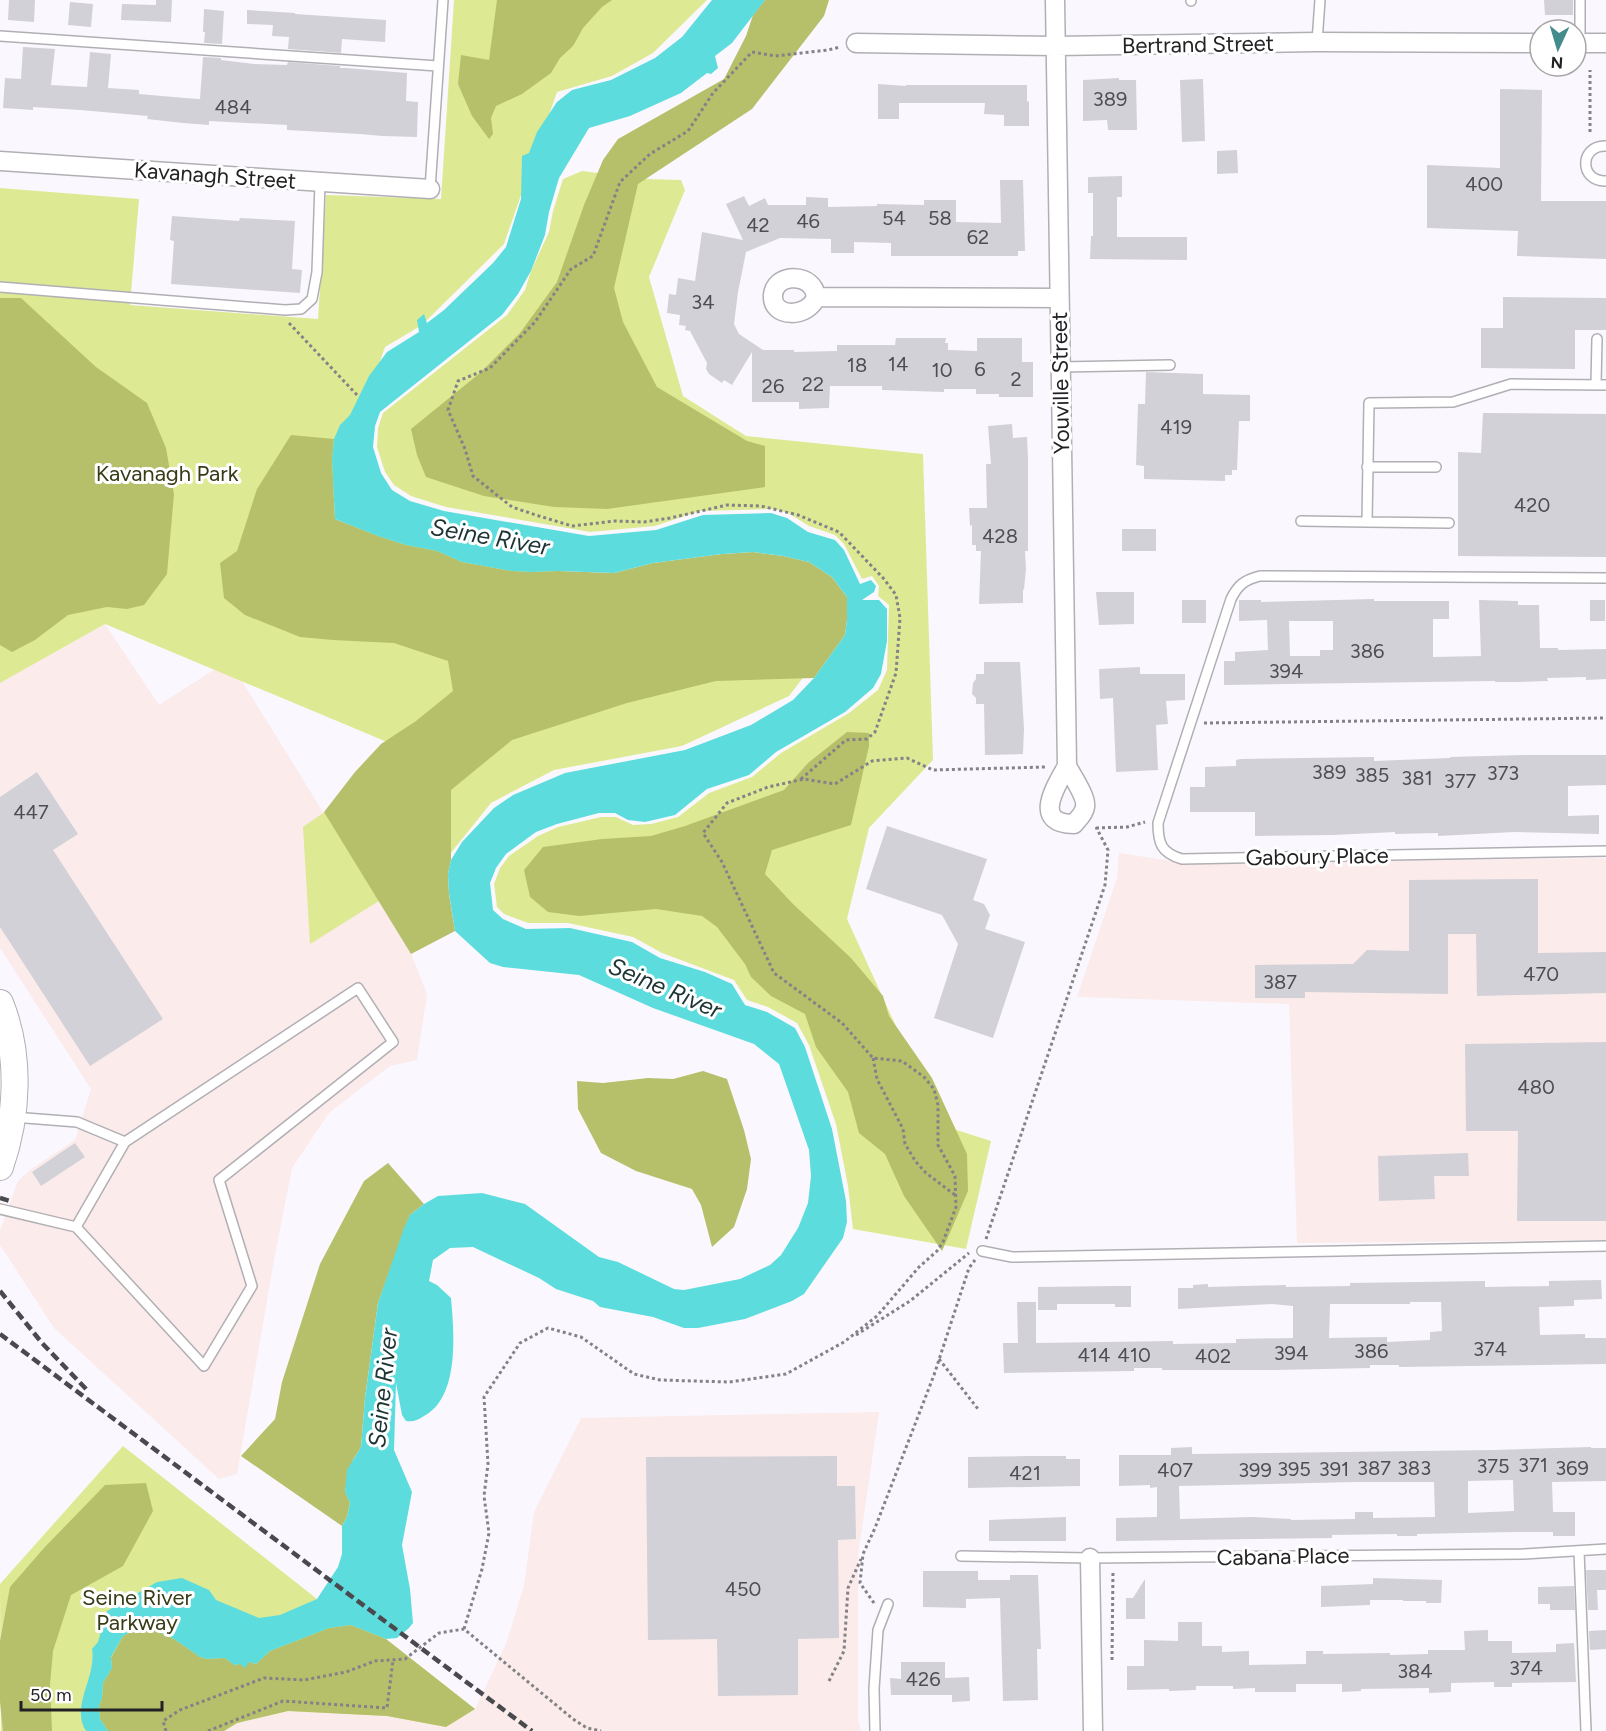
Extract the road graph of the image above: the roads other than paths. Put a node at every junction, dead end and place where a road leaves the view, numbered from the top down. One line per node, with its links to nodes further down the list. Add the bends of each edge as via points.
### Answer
1 (442, 0): 13 (lane)
2 (1055, 0): 12 (street, Youville Street)
3 (1320, 0): 7 (lane)
4 (1580, 0): 5 (lane)
5 (1579, 18)
6 (0, 36): 13 (lane)
7 (1317, 42): 9 (street, Bertrand Street); 12 (street, Bertrand Street)
8 (856, 43): 12 (street, Bertrand Street)
9 (1528, 43)
10 (1588, 43): 11 (street)
11 (1606, 43)
12 (1055, 46): 21 (street, Youville Street)
13 (438, 66): 18 (lane)
14 (1606, 146): 16 (lane, via 1591,150 1586,166 1590,176)
15 (0, 161): 17 (street, Kavanagh Street)
16 (1606, 181)
17 (320, 183): 18 (street, Kavanagh Street); 19 (lane, via 317,272 312,299 301,309)
18 (430, 189)
19 (0, 287)
20 (816, 297): 21 (street)
21 (1059, 298): 24 (street, Youville Street)
22 (1597, 339): 25 (lane)
23 (1170, 365): 24 (lane)
24 (1060, 367): 32 (street, Youville Street)
25 (1601, 385): 26 (lane, via 1511,384 1453,402 1369,403)
26 (1367, 467): 27 (lane); 29 (lane)
27 (1436, 467)
28 (1301, 521): 29 (lane)
29 (1367, 522): 30 (lane)
30 (1449, 523)
31 (1606, 578): 33 (lane, Gaboury Place, via 1246,579 1231,599 1160,819 1158,836 1162,848 1182,859)
32 (1066, 766): 32 (street, Youville Street, via 1048,806 1062,824 1074,824 1086,807)
33 (1606, 851)
34 (0, 1003): 35 (main road, via 14,1065)
35 (13, 1117): 36 (lane, via 77,1122); 37 (main road)
36 (125, 1142): 39 (lane); 39 (lane, via 358,988 393,1042 219,1180 252,1286 204,1366)
37 (0, 1167)
38 (0, 1209): 39 (lane)
39 (76, 1227)
40 (1606, 1246): 41 (lane, via 1012,1257)
41 (982, 1251)
42 (1606, 1549): 43 (lane, Cabana Place)
43 (1579, 1551): 45 (lane, Cabana Place); 49 (lane)
44 (961, 1556): 45 (lane, Cabana Place)
45 (1090, 1558): 48 (street)
46 (888, 1604): 47 (lane, via 878,1630)
47 (874, 1731)
48 (1093, 1731)
49 (1586, 1731)

